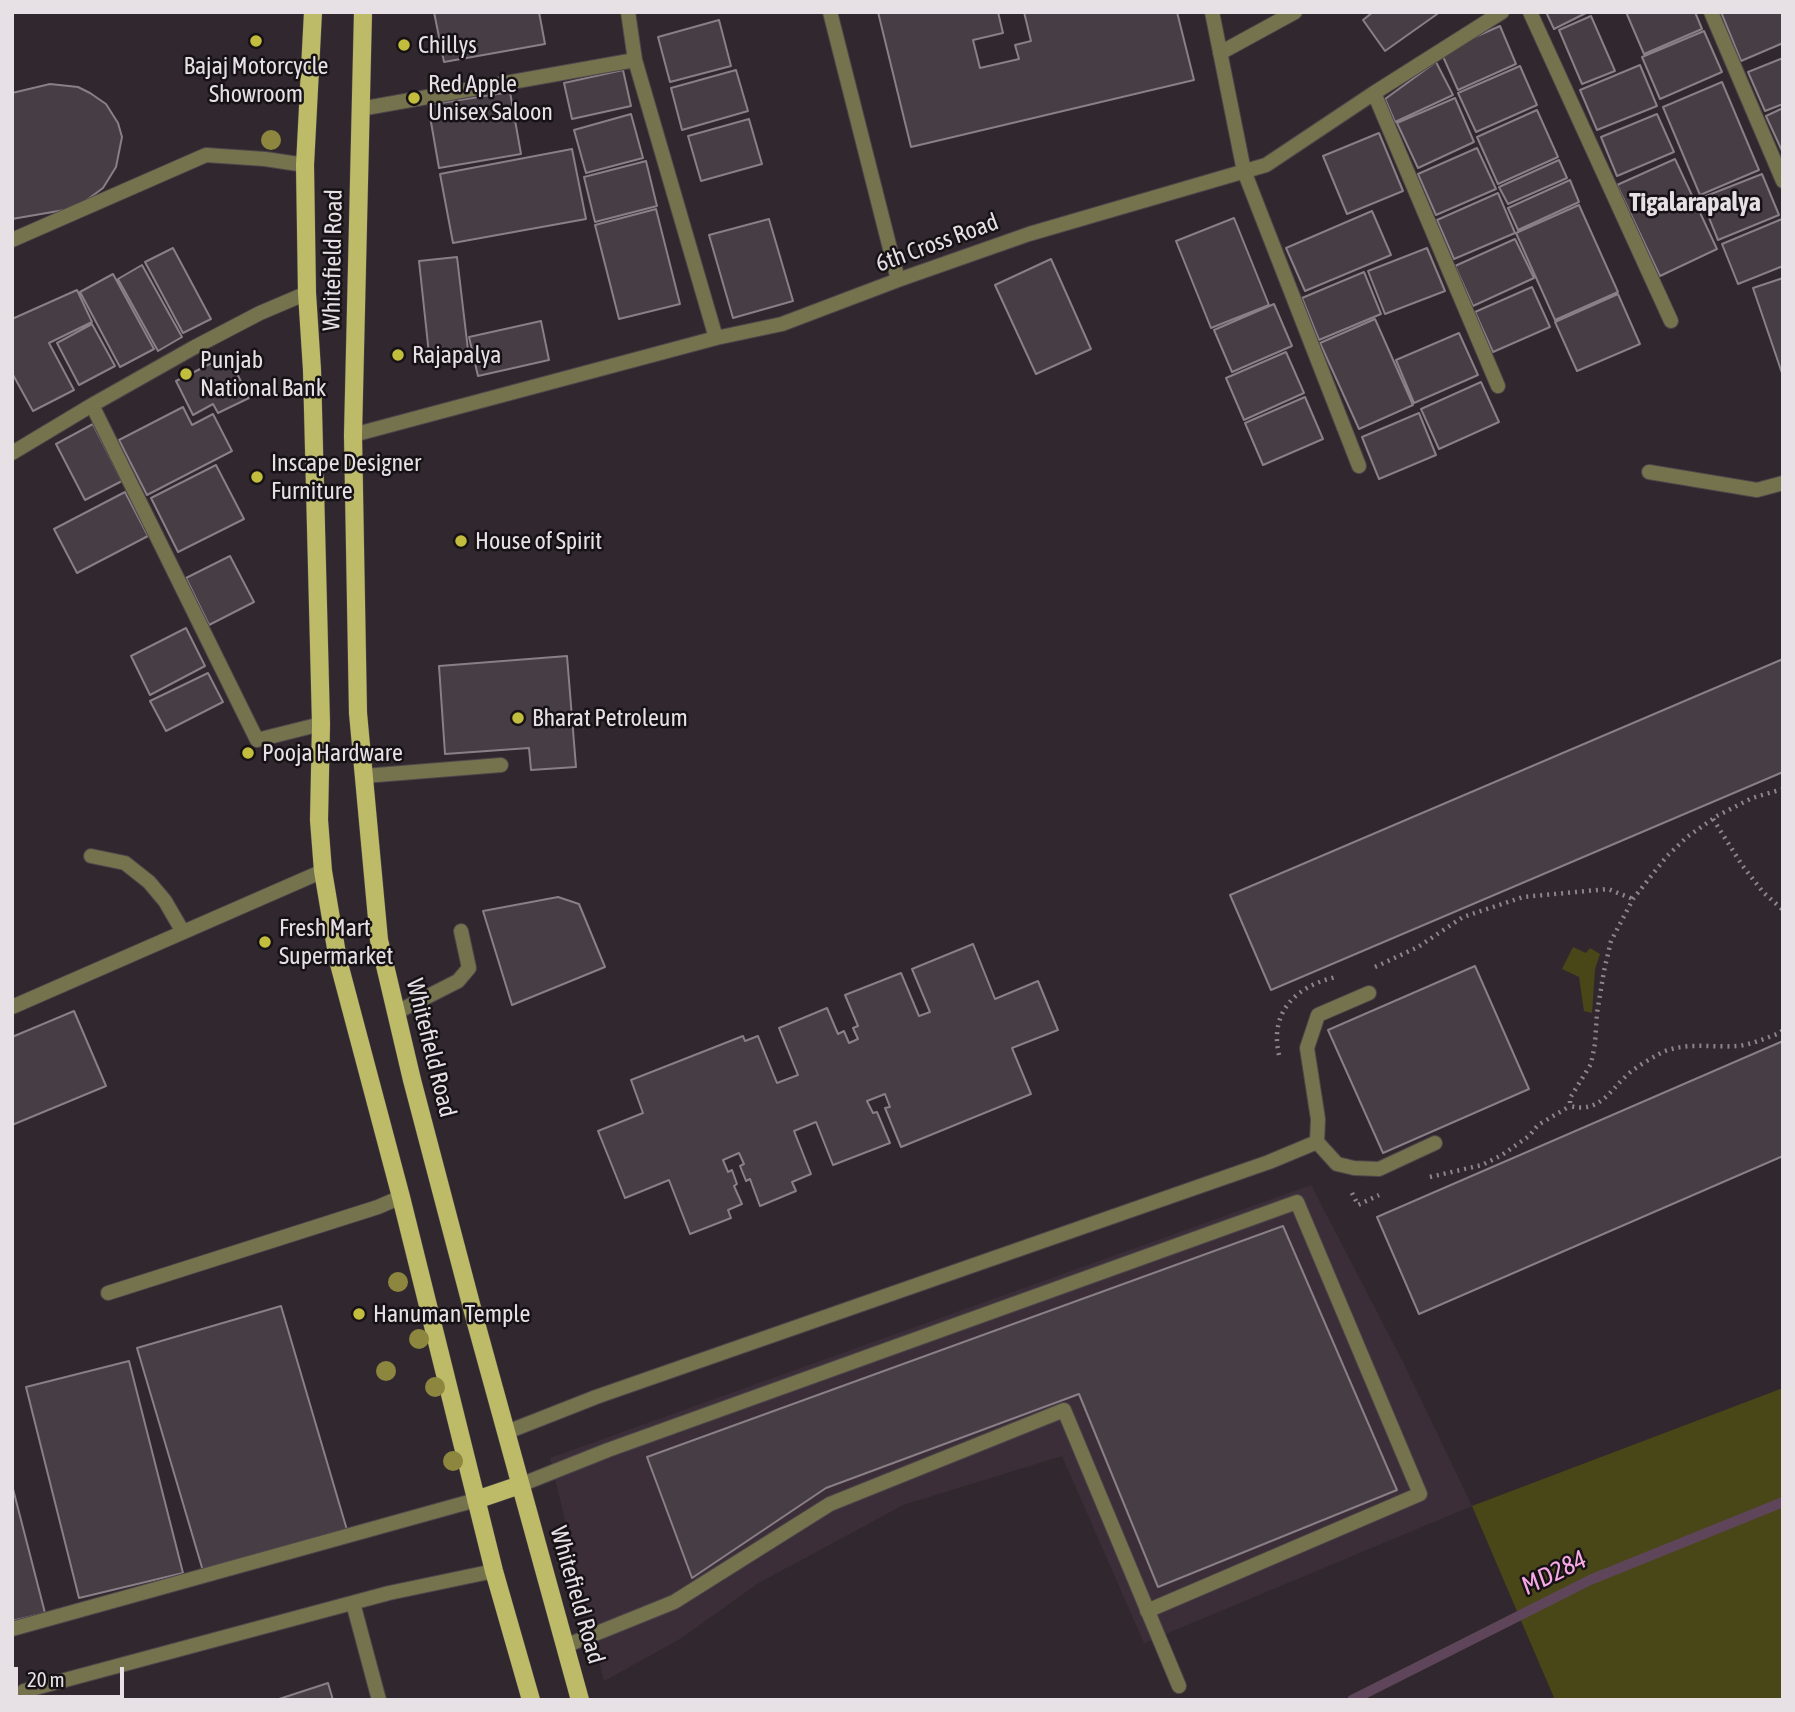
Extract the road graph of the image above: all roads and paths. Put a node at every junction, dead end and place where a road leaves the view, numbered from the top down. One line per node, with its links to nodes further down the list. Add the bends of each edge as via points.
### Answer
1 (313, 12): 14 (main road, Whitefield Road)
2 (363, 12): 13 (main road, Whitefield Road)
3 (830, 12): 18 (street)
4 (1212, 12): 10 (street)
5 (1295, 12): 10 (street)
6 (1502, 12): 12 (street, 6th Cross Road)
7 (1530, 12): 20 (street)
8 (1711, 12): 16 (street)
9 (632, 13): 11 (street)
10 (1220, 53): 15 (street)
11 (635, 60): 13 (street); 21 (street)
12 (1374, 93): 15 (street, 6th Cross Road, via 1266,165); 22 (street)
13 (360, 109): 24 (main road, Whitefield Road)
14 (305, 165): 17 (street, via 206,155); 19 (main road, Whitefield Road)
15 (1244, 171): 18 (street, 6th Cross Road, via 1029,234); 26 (street)
16 (1783, 181)
17 (12, 240)
18 (898, 280): 21 (street, 6th Cross Road, via 782,324)
19 (307, 293): 23 (street, via 260,313); 29 (main road, Whitefield Road)
20 (1671, 321)
21 (716, 338): 24 (street, 6th Cross Road)
22 (1497, 386)
23 (92, 404): 25 (street); 29 (street, via 257,740)
24 (353, 435): 31 (main road, Whitefield Road, via 358,713)
25 (12, 453)
26 (1359, 466)
27 (1649, 472): 28 (street, via 1757,490)
28 (1783, 483)
29 (321, 724): 35 (main road, Whitefield Road)
30 (500, 765): 31 (street)
31 (364, 776): 44 (main road, Whitefield Road, via 379,940)
32 (1783, 789): 33 (path, via 1752,798)
33 (1713, 819): 36 (path, via 1667,856); 37 (path, via 1742,865)
34 (91, 856): 39 (street, via 125,863 149,881)
35 (323, 871): 39 (street); 49 (main road, Whitefield Road, via 338,960)
36 (1633, 899): 40 (path, via 1608,889 1523,897 1463,917 1418,947); 45 (path, via 1611,941 1591,1064 1570,1098 1570,1106 1583,1109 1599,1103 1629,1074 1662,1052 1752,1044)
37 (1783, 909)
38 (461, 931): 44 (street, via 469,968 458,981)
39 (183, 932): 43 (street)
40 (1365, 970)
41 (1341, 975): 46 (path, via 1309,986 1290,999 1277,1028)
42 (1369, 993): 47 (street, via 1318,1015 1307,1048 1318,1119)
43 (12, 1007)
44 (397, 1012): 51 (main road, Whitefield Road)
45 (1783, 1030)
46 (1279, 1055)
47 (1317, 1143): 48 (street, via 1337,1164 1378,1169); 51 (street)
48 (1435, 1143)
49 (401, 1197): 50 (street); 53 (main road, Whitefield Road)
50 (108, 1293)
51 (507, 1432): 52 (main road, Whitefield Road)
52 (520, 1485): 53 (main road); 56 (street, via 1297,1202 1420,1494); 58 (main road, Whitefield Road)
53 (476, 1500): 54 (main road, Whitefield Road); 57 (street)
54 (494, 1571): 55 (street); 62 (main road, Whitefield Road)
55 (353, 1603): 60 (street, via 24,1691); 61 (street)
56 (1147, 1611): 58 (street, via 1064,1410 830,1504 674,1602); 59 (street)
57 (12, 1629)
58 (565, 1646): 63 (main road, Whitefield Road)
59 (1179, 1686)
60 (28, 1700)
61 (379, 1700)
62 (531, 1700)
63 (580, 1700)

